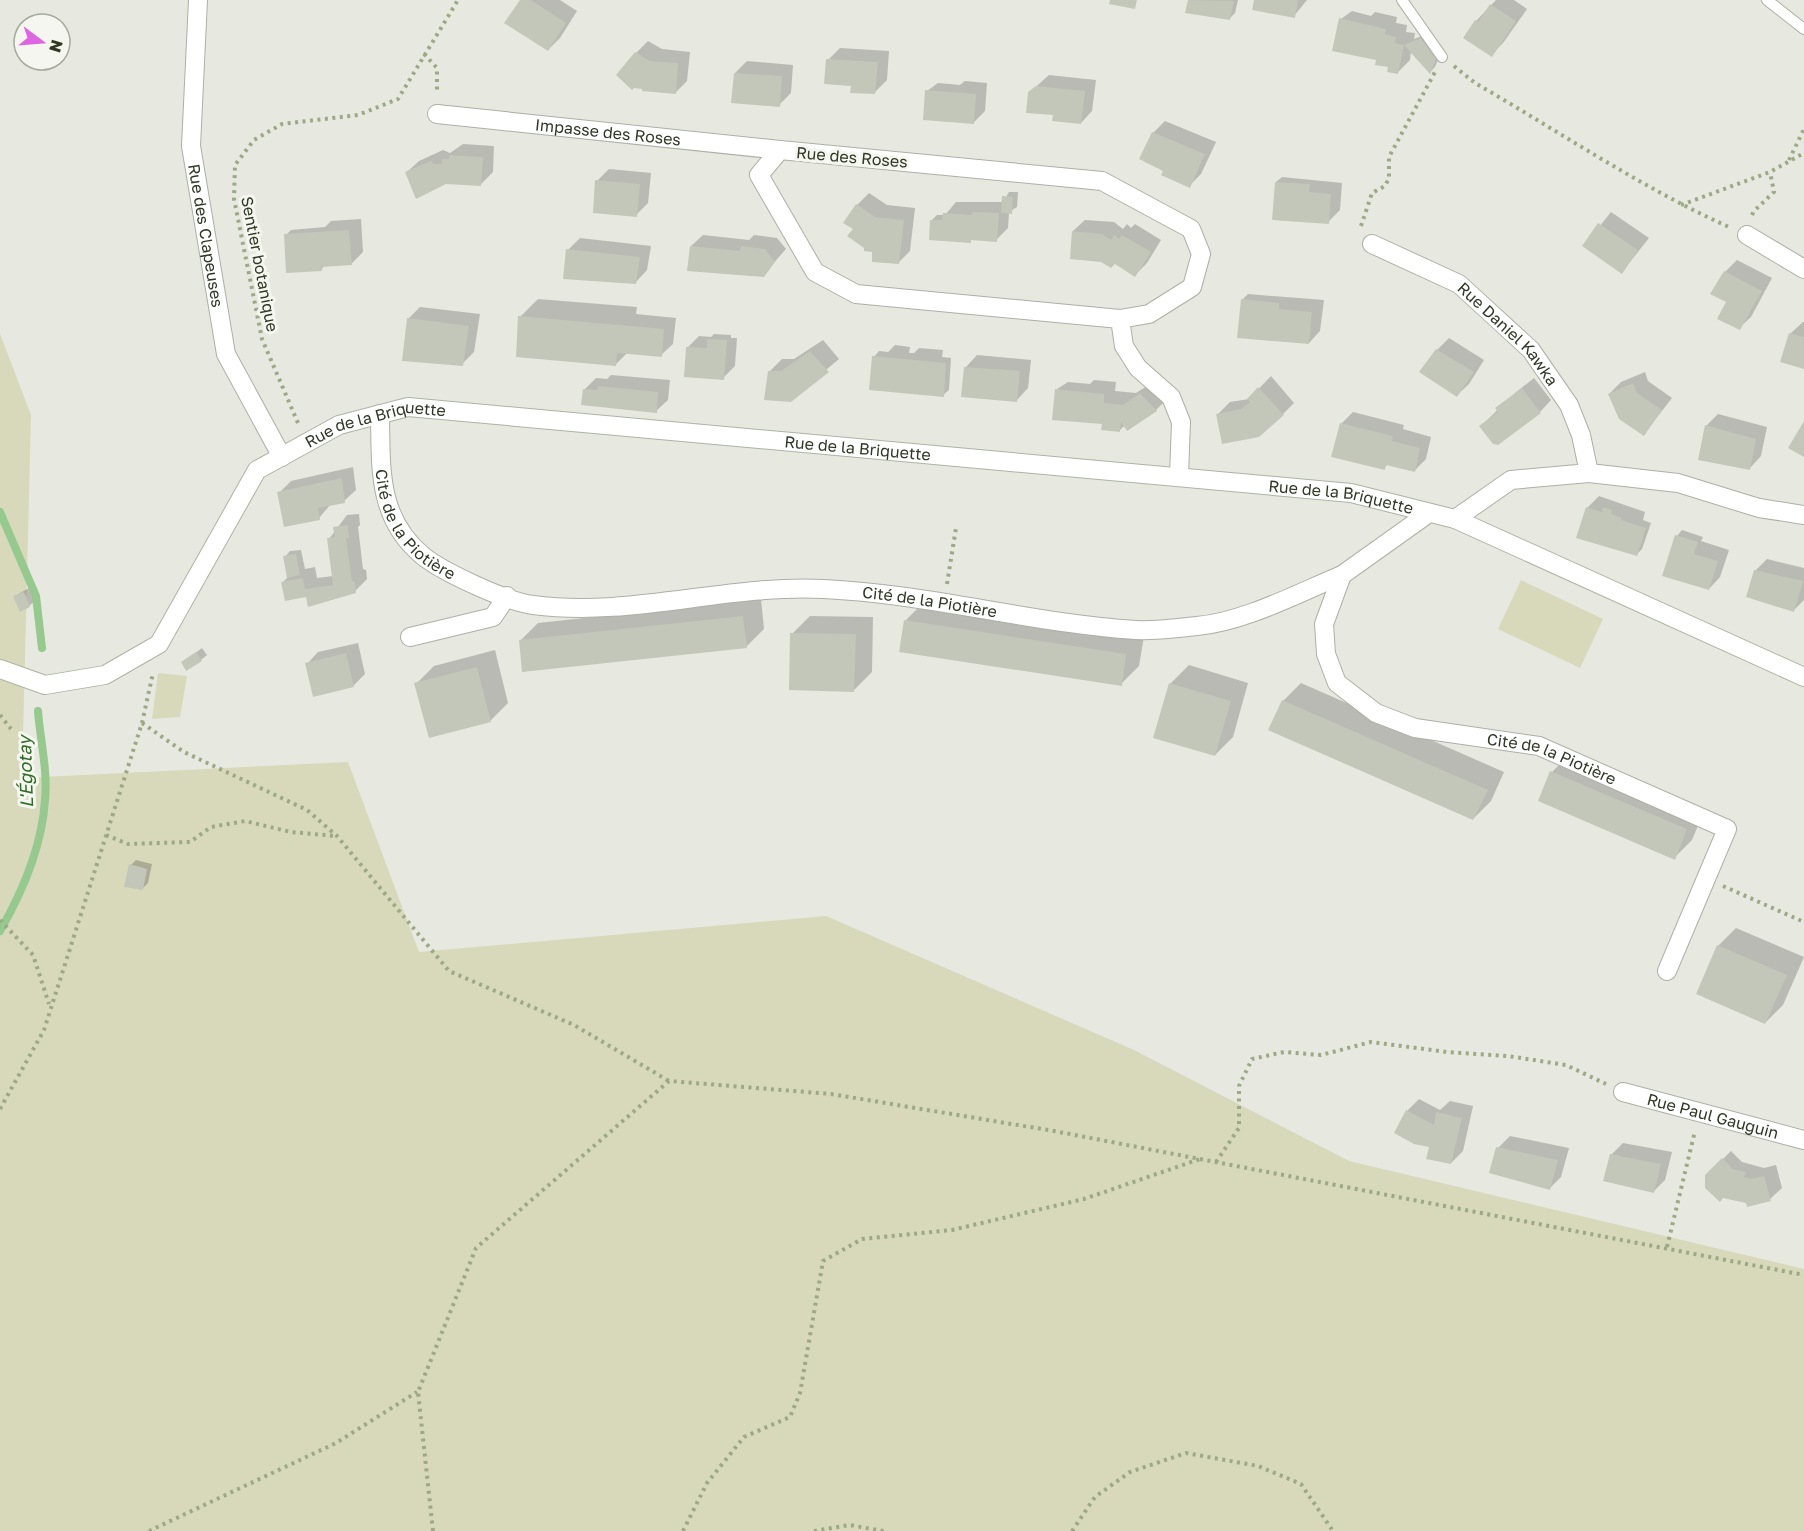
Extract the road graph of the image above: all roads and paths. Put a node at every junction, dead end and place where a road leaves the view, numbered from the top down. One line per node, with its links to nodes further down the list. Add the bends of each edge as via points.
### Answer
1 (198, 0): 21 (street, Rue des Clapeuses, via 191,146 226,354)
2 (458, 0): 6 (path, Sentier botanique)
3 (1402, 0): 7 (lane)
4 (1767, 0): 5 (lane)
5 (1804, 29)
6 (423, 54): 8 (path, via 437,68); 20 (path, Sentier botanique, via 399,99 358,115 282,124 254,140 235,165 234,199 262,339)
7 (1442, 57): 14 (path, via 1475,84); 16 (path, via 1389,157 1385,186 1372,193)
8 (437, 114): 10 (street, Impasse des Roses)
9 (1804, 129): 12 (path)
10 (780, 150): 18 (street, Rue des Roses, via 759,175 815,272 856,294); 18 (street, Rue des Roses, via 1102,181 1191,229 1201,255 1192,287 1149,314)
11 (1804, 153): 12 (path)
12 (1789, 161): 13 (path)
13 (1770, 171): 14 (path); 15 (path, via 1774,192 1754,211)
14 (1681, 206): 15 (path)
15 (1747, 235): 17 (street)
16 (1366, 238): 22 (street, Rue Daniel Kawka, via 1459,284 1531,350 1569,405 1581,435)
17 (1804, 269)
18 (1120, 319): 23 (street, via 1124,346 1138,368 1171,397 1181,422)
19 (380, 414): 20 (street, Rue de la Briquette, via 339,425); 23 (street, Rue de la Briquette, via 408,407); 29 (street, Cité de la Piotière, via 382,483 394,525 423,556 455,576)
20 (307, 443): 21 (street, Rue de la Briquette)
21 (282, 457): 32 (street, Rue de la Briquette, via 257,470)
22 (1588, 473): 25 (street, via 1678,483 1759,508); 26 (street, via 1511,480)
23 (1179, 476): 24 (street, Rue de la Briquette, via 1351,493)
24 (1429, 513): 26 (street, Rue de la Briquette); 28 (street, Cité de la Piotière)
25 (1804, 515)
26 (1455, 519): 34 (street, Rue de la Briquette)
27 (956, 528): 30 (path)
28 (1342, 575): 30 (street, Cité de la Piotière, via 1256,611 1201,626 1150,630 1090,625); 40 (street, Cité de la Piotière, via 1324,624 1326,654 1337,683 1376,713 1415,728 1539,746 1727,829)
29 (507, 596): 30 (street, Cité de la Piotière, via 530,605 576,608 822,588); 31 (street, via 492,617)
30 (944, 602)
31 (410, 637)
32 (159, 644): 33 (street, via 105,675 45,685); 36 (path)
33 (0, 669)
34 (1804, 677)
35 (0, 716): 37 (path)
36 (142, 723): 38 (path); 39 (path, via 184,752 307,810)
37 (11, 729)
38 (106, 835): 39 (path, via 128,844 190,842 211,827 245,821 291,832); 44 (path)
39 (337, 836): 45 (path, via 449,971 574,1025)
40 (1706, 879): 42 (path); 43 (street, Cité de la Piotière)
41 (0, 920): 44 (path, via 33,955)
42 (1804, 922)
43 (1667, 972)
44 (50, 1005): 47 (path, via 44,1030)
45 (669, 1081): 50 (path, via 831,1094); 54 (path, via 476,1248)
46 (1623, 1092): 48 (street, Rue Paul Gauguin); 51 (path, via 1566,1065 1508,1056 1371,1042 1321,1055 1284,1052 1252,1059 1239,1086 1239,1128)
47 (0, 1109)
48 (1700, 1113): 49 (street, Rue Paul Gauguin); 52 (path)
49 (1804, 1140)
50 (1201, 1159): 51 (path); 57 (path, via 1083,1199 952,1230 862,1239 823,1262 800,1393 790,1417 744,1437 708,1483)
51 (1216, 1162): 52 (path)
52 (1667, 1247): 53 (path)
53 (1804, 1275)
54 (418, 1392): 55 (path, via 336,1443); 56 (path)
55 (149, 1531)
56 (433, 1531)
57 (683, 1531)
58 (814, 1531): 59 (path, via 849,1525)
59 (884, 1531)
60 (1072, 1531): 61 (path, via 1095,1497 1130,1472 1186,1453 1258,1466 1301,1484)
61 (1333, 1531)

